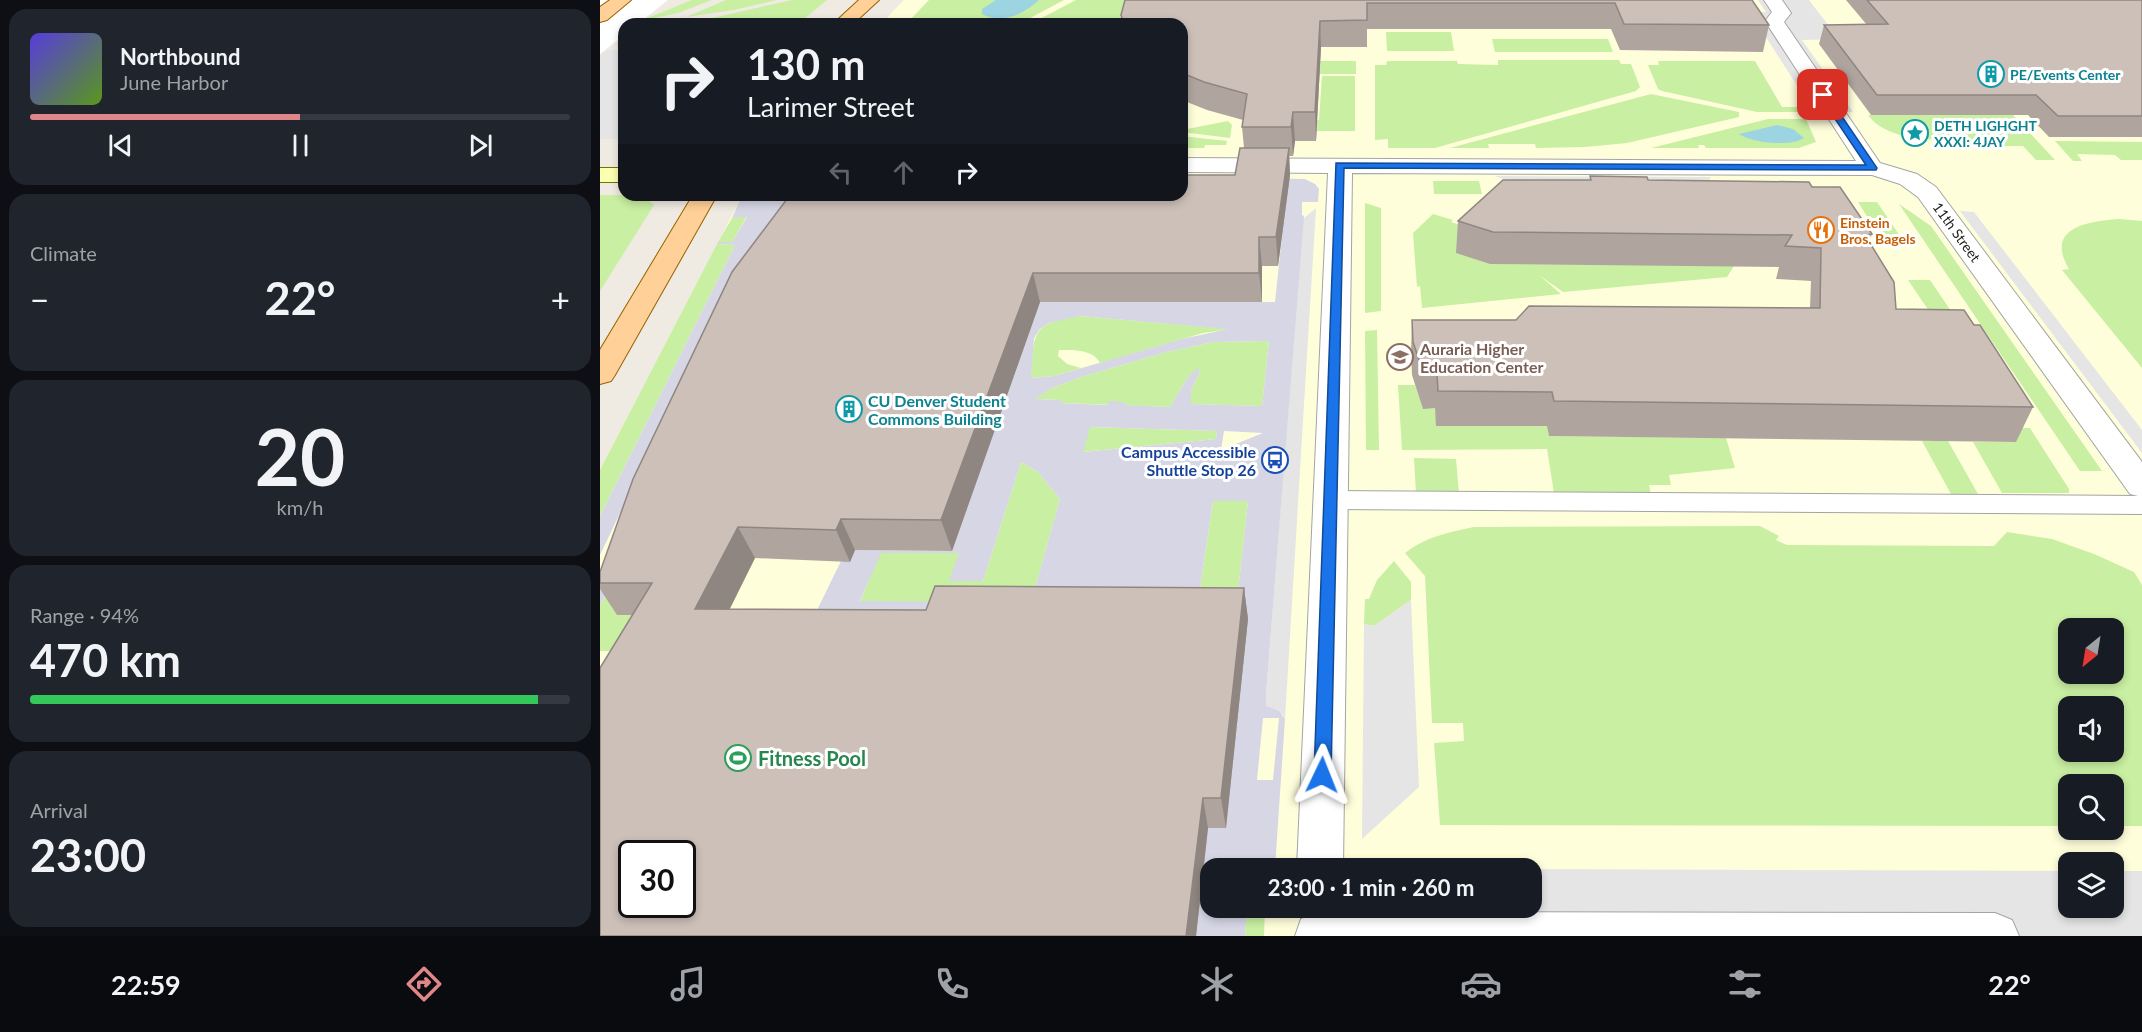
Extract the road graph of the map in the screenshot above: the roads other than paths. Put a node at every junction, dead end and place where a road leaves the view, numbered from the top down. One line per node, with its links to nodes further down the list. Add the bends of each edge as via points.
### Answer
1 (622, 0): 4 (main road)
2 (870, 0): 5 (main road)
3 (1773, 0): 8 (street, via 1782,13 1774,21)
4 (600, 16)
5 (849, 18)
6 (1188, 165): 7 (street, 11th Street)
7 (1340, 165): 8 (street, 11th Street); 14 (street)
8 (1872, 168): 13 (street, 11th Street, via 1903,176 1927,192)
9 (600, 175): 10 (street)
10 (618, 175)
11 (702, 201): 12 (main road)
12 (600, 375)
13 (2142, 486)
14 (1330, 500): 15 (lane); 16 (street)
15 (2142, 505)
16 (1320, 858)
17 (1318, 926): 18 (street)
18 (1995, 936)

